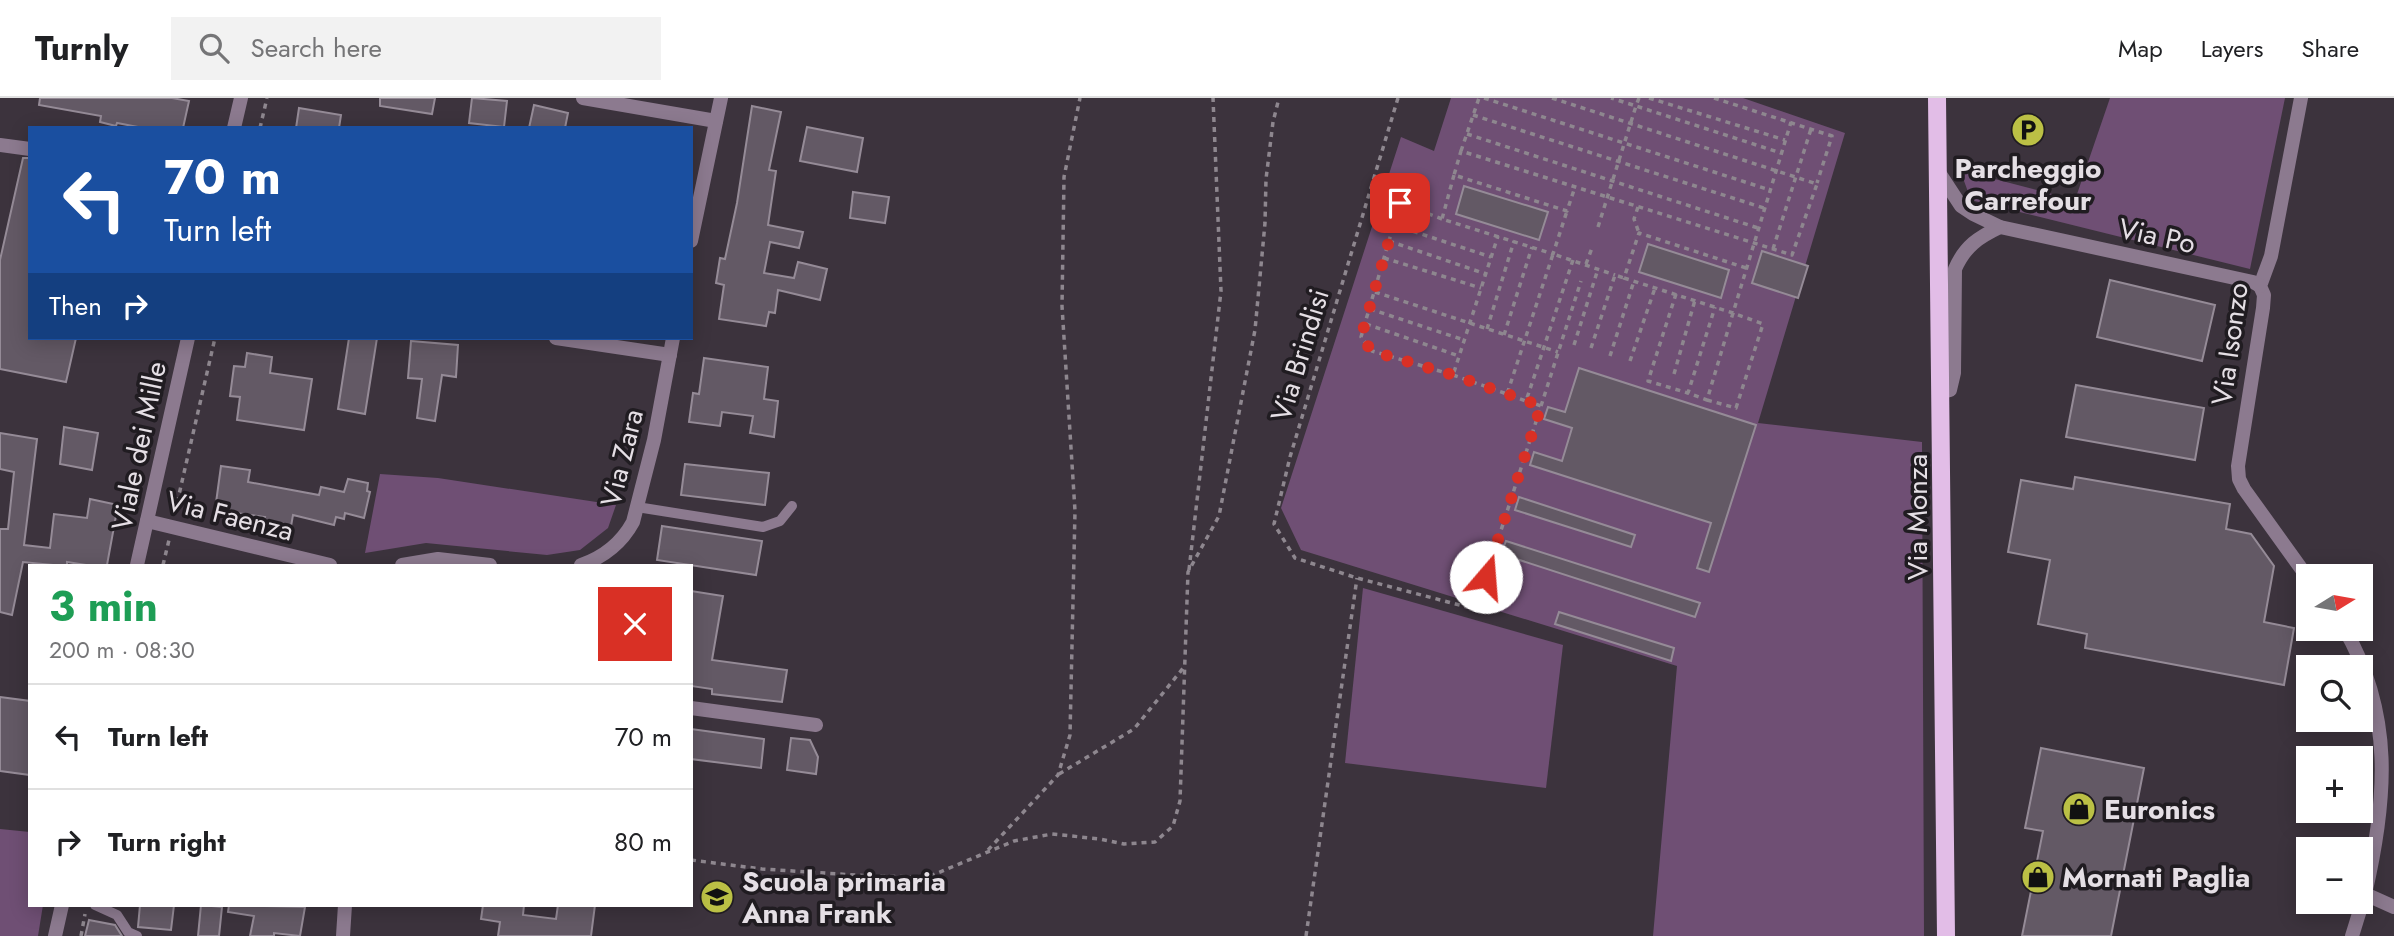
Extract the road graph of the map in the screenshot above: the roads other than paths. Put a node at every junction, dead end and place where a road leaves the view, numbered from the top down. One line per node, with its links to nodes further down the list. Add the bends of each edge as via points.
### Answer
1 (241, 98): 7 (street)
2 (583, 98): 6 (street)
3 (721, 98): 6 (street)
4 (1937, 98): 10 (main road, Via Monza)
5 (2301, 98): 13 (street, Via Isonzo, via 2271,256)
6 (716, 121): 12 (street)
7 (234, 126)
8 (0, 145): 9 (street)
9 (28, 149)
10 (1938, 171): 11 (street, Via Po, via 1961,206); 18 (main road, Via Monza)
11 (2000, 227): 13 (street, Via Po); 18 (street, via 1971,244 1959,258 1954,373 1950,390)
12 (693, 231)
13 (2260, 286): 27 (street, Via Isonzo, via 2263,308 2239,479)
14 (188, 340): 21 (street, Viale dei Mille)
15 (569, 340): 17 (street)
16 (673, 340): 17 (street, Via Zara)
17 (670, 355): 20 (street, Via Zara)
18 (1942, 392): 41 (main road, Via Monza)
19 (792, 506): 20 (lane, via 780,521 763,527)
20 (637, 507): 26 (street, Via Zara, via 627,532 608,553)
21 (147, 521): 22 (street, Via Faenza); 23 (street, Viale dei Mille)
22 (308, 562)
23 (137, 564)
24 (408, 564): 25 (street, via 438,559)
25 (480, 564)
26 (583, 564)
27 (2298, 564)
28 (2352, 641): 31 (street, via 2370,675 2386,736 2383,816)
29 (693, 708): 30 (street)
30 (816, 725)
31 (2373, 859)
32 (2373, 898): 36 (street)
33 (62, 907): 38 (street)
34 (99, 907): 39 (lane, via 117,915 128,932)
35 (345, 907): 40 (street)
36 (2394, 907)
37 (2358, 914): 42 (street)
38 (55, 936)
39 (137, 936)
40 (343, 936)
41 (1946, 936)
42 (2351, 936)

